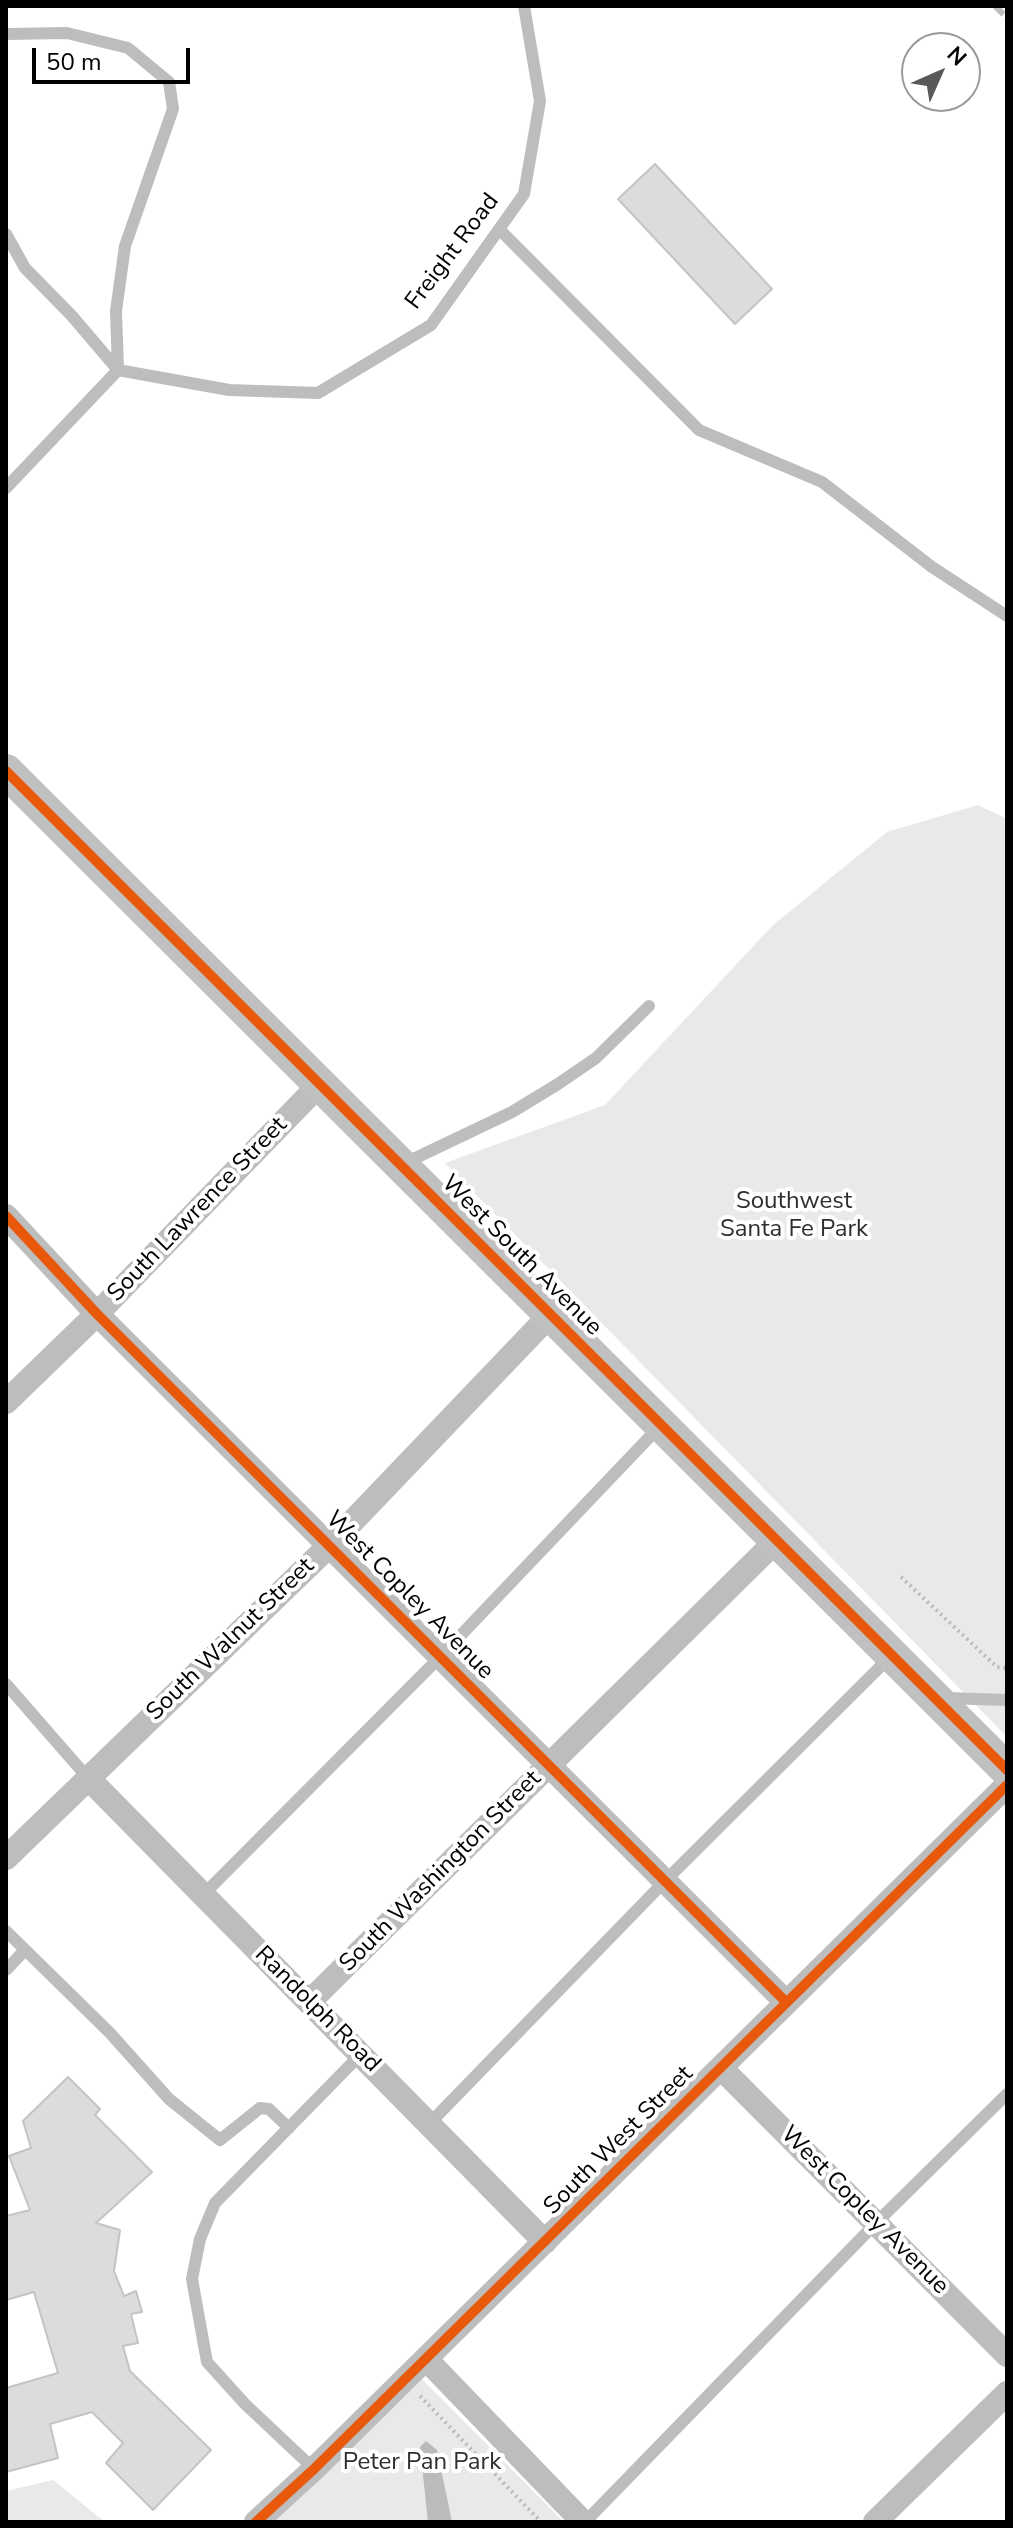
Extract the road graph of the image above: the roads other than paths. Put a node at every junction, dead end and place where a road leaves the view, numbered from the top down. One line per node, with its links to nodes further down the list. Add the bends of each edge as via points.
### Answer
1 (524, 6): 3 (lane, Freight Road, via 540,101 524,194)
2 (6, 34): 5 (lane, via 67,33 128,48 169,82 173,109 125,246 116,311)
3 (499, 229): 5 (lane, Freight Road, via 431,325 318,393 229,390); 7 (lane, via 699,430 822,482 932,567)
4 (6, 234): 5 (lane, via 25,268)
5 (118, 370): 6 (lane)
6 (6, 488)
7 (1007, 616)
8 (6, 771): 10 (main road, West South Avenue)
9 (649, 1006): 11 (lane, via 596,1058 558,1084)
10 (321, 1083): 11 (main road, West South Avenue); 13 (street, South Lawrence Street)
11 (402, 1165): 14 (main road, West South Avenue)
12 (6, 1216): 13 (street, West Copley Avenue)
13 (97, 1314): 15 (street, South Lawrence Street); 18 (street, West Copley Avenue)
14 (551, 1314): 16 (main road, West South Avenue); 18 (street, South Walnut Street)
15 (6, 1402)
16 (662, 1424): 17 (main road, West South Avenue); 20 (lane)
17 (777, 1540): 19 (main road, West South Avenue); 24 (street, South Washington Street)
18 (330, 1545): 20 (street, West Copley Avenue); 26 (street, South Walnut Street)
19 (893, 1655): 22 (main road, West South Avenue); 29 (lane)
20 (440, 1657): 24 (street, West Copley Avenue); 30 (lane)
21 (6, 1684): 26 (lane)
22 (935, 1697): 23 (lane); 25 (main road, West South Avenue)
23 (1007, 1700)
24 (550, 1765): 29 (street, West Copley Avenue); 34 (street, South Washington Street)
25 (1007, 1770)
26 (88, 1778): 28 (street, South Walnut Street); 30 (street, Randolph Road)
27 (1007, 1785): 35 (street, South West Street)
28 (6, 1858)
29 (666, 1880): 35 (street, West Copley Avenue); 39 (lane)
30 (203, 1895): 34 (street, Randolph Road)
31 (6, 1931): 32 (lane)
32 (25, 1950): 33 (lane); 40 (lane, via 169,2099 220,2140 260,2108 269,2109)
33 (6, 1970)
34 (309, 2002): 36 (street, Randolph Road)
35 (786, 2002): 37 (street, South West Street)
36 (361, 2054): 39 (street, Randolph Road); 40 (lane)
37 (721, 2068): 41 (street, West Copley Avenue); 42 (street, South West Street)
38 (1007, 2094): 41 (lane)
39 (429, 2124): 42 (street, Randolph Road)
40 (289, 2128): 46 (lane, via 215,2203 192,2279 207,2362)
41 (876, 2223): 43 (street, West Copley Avenue); 48 (lane)
42 (545, 2242): 44 (street, South West Street)
43 (1007, 2355)
44 (426, 2359): 46 (street, South West Street); 48 (street)
45 (1007, 2393): 49 (street)
46 (314, 2469): 47 (street, South West Street)
47 (256, 2522)
48 (584, 2522)
49 (875, 2522)

